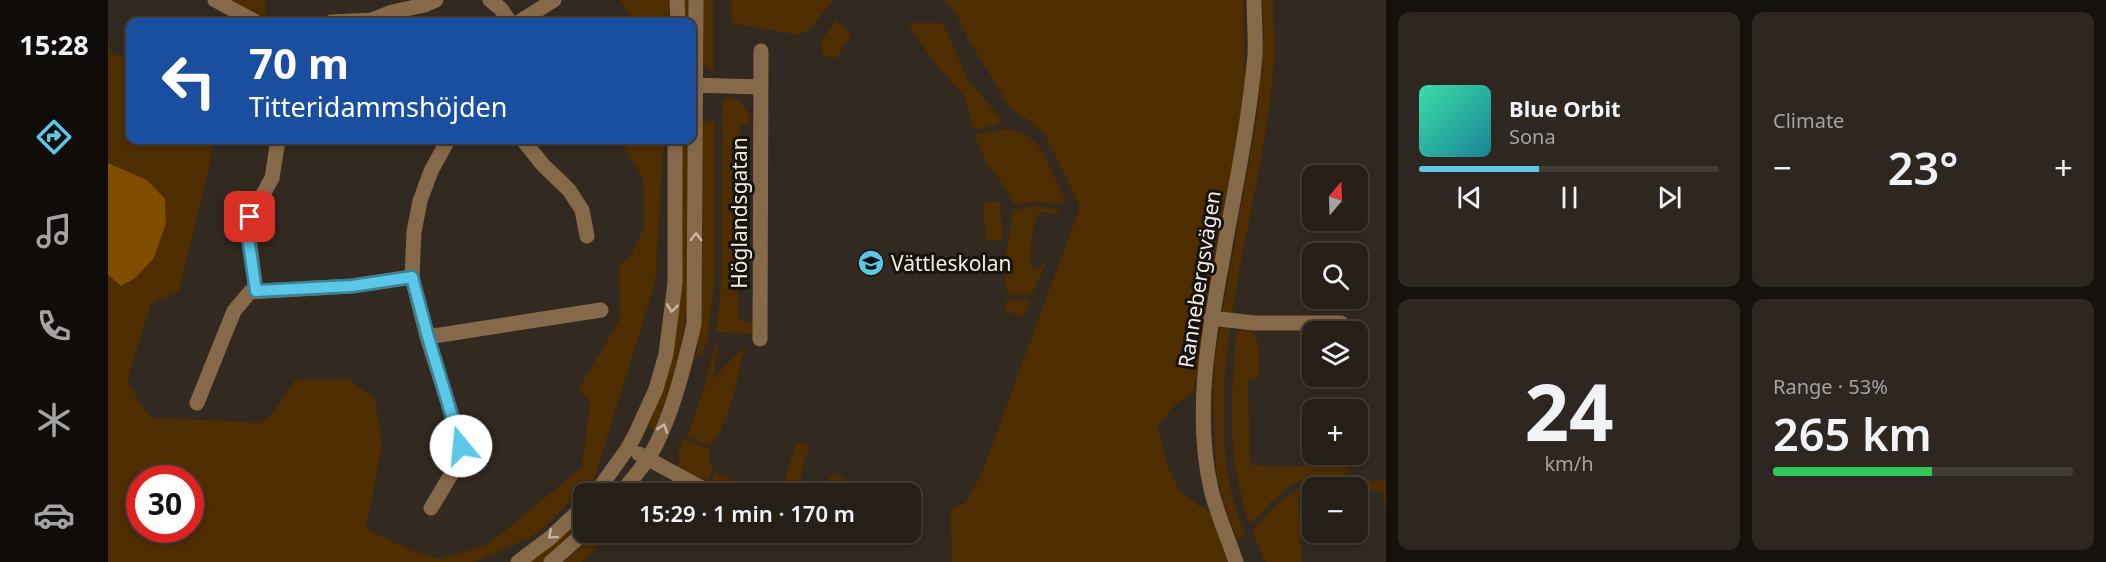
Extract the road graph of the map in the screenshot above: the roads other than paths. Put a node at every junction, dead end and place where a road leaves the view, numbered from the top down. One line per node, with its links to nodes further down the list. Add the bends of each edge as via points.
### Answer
1 (215, 0): 8 (street)
2 (436, 0): 9 (street)
3 (490, 0): 10 (street)
4 (554, 0): 11 (street)
5 (677, 0): 12 (street)
6 (696, 0): 13 (street)
7 (1254, 0): 26 (street, Rannebergsvägen, via 1255,52 1249,106)
8 (249, 18)
9 (377, 18)
10 (507, 18)
11 (525, 18)
12 (678, 18)
13 (696, 18)
14 (761, 51): 16 (street, Höglandsgatan)
15 (696, 85): 16 (street)
16 (761, 87): 29 (street, Höglandsgatan)
17 (277, 144): 24 (street, via 272,178 248,223)
18 (446, 144): 23 (street, via 420,201)
19 (525, 144): 22 (street, via 569,190 582,210)
20 (675, 144): 31 (street, one-way to 31, via 675,283 666,354 656,389)
21 (694, 144): 32 (street, one-way to 21, via 660,437 682,374 694,324)
22 (587, 236)
23 (412, 277): 24 (street, via 352,286); 28 (street)
24 (256, 291): 30 (street, via 250,292 234,311)
25 (601, 310): 28 (street)
26 (1212, 318): 27 (street); 41 (street, Rannebergsvägen, via 1205,369 1204,440 1210,487)
27 (1302, 323)
28 (428, 337): 36 (street, via 464,453)
29 (760, 339)
30 (197, 403)
31 (628, 448): 32 (street); 33 (street)
32 (647, 459): 34 (street); 35 (street)
33 (603, 483)
34 (628, 483)
35 (692, 483)
36 (431, 508)
37 (573, 516): 39 (street, one-way to 39)
38 (573, 543): 40 (street)
39 (518, 562)
40 (551, 562)
41 (1236, 562)

